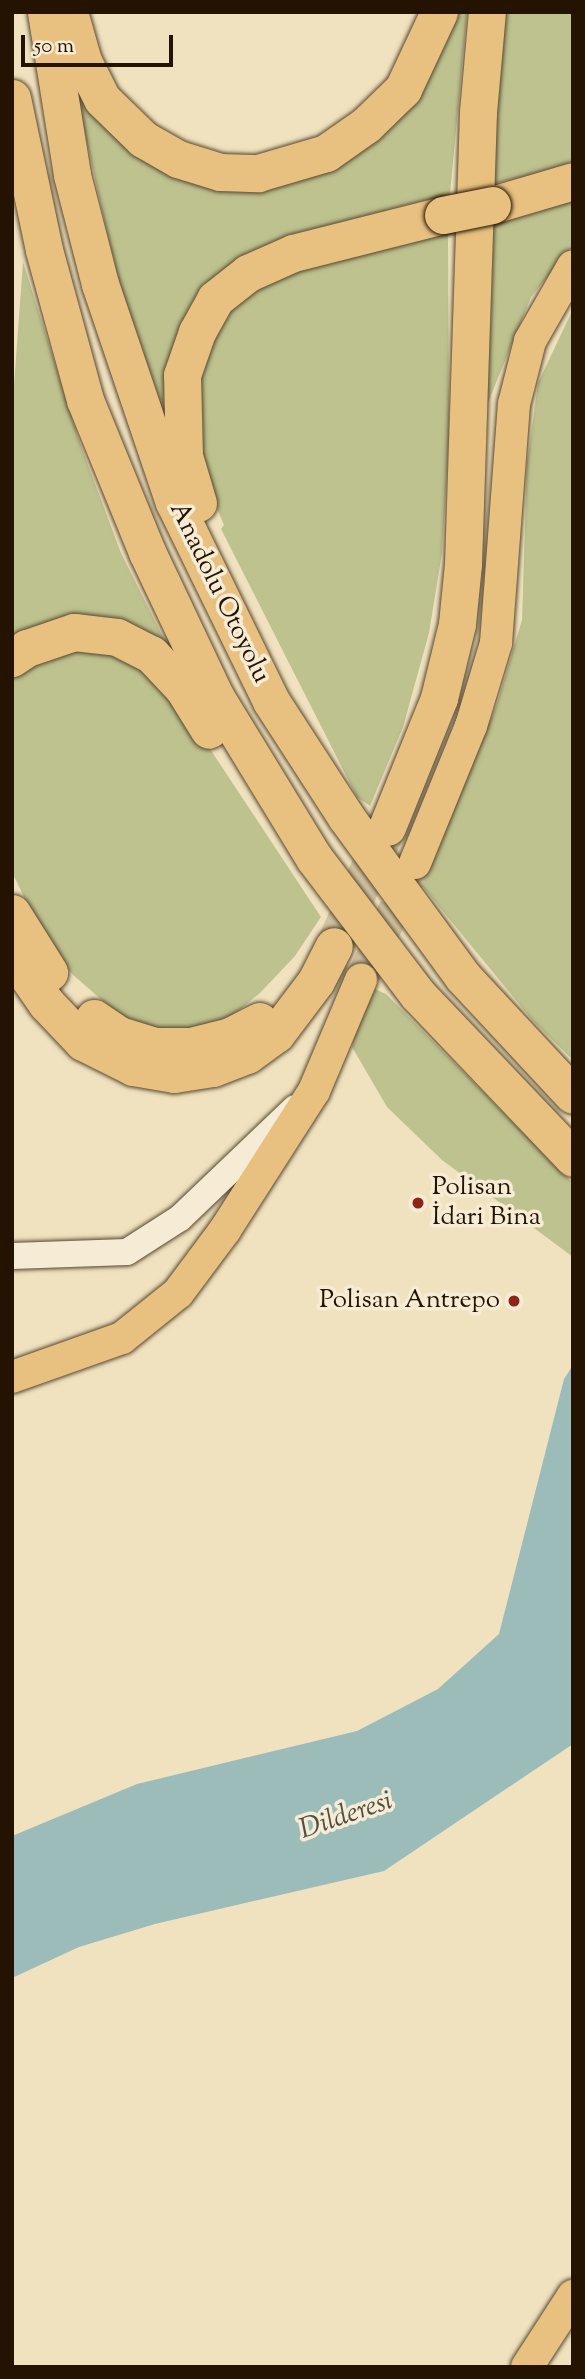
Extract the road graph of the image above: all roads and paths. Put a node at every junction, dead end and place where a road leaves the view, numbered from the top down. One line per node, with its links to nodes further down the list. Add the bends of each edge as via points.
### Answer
1 (46, 12): 10 (highway, Anadolu Otoyolu, via 72,176 100,284 174,502 271,701)
2 (69, 12): 3 (highway, via 83,61 102,99 143,139 178,159 220,172 258,173 326,153 366,124 402,89)
3 (439, 12)
4 (474, 12): 10 (highway, via 466,108 450,558 426,689)
5 (487, 12): 10 (highway, via 478,112 463,564 457,624 439,698)
6 (12, 97): 11 (highway, Anadolu Otoyolu, via 44,250 85,400 147,552 215,696)
7 (573, 181): 10 (highway, bridge, via 293,253 248,273 215,299 182,375 184,456 201,511)
8 (573, 265): 12 (main road, via 530,341 514,404 496,643 471,726)
9 (12, 658): 11 (highway, via 74,632 117,637 151,654 183,688 228,761)
10 (370, 819): 17 (highway, Anadolu Otoyolu, via 463,977)
11 (314, 858): 18 (highway, Anadolu Otoyolu, via 418,995)
12 (415, 863)
13 (12, 913): 14 (highway, via 35,955 78,1007 119,1035 156,1046 191,1046 230,1036 263,1019 328,938 316,981 276,1034 247,1055 213,1068 174,1074 133,1067 83,1042 46,1003)
14 (12, 954)
15 (361, 980): 16 (main road)
16 (314, 1091): 19 (street, via 180,1218 127,1252); 20 (main road, via 225,1230 178,1293 122,1338)
17 (570, 1092)
18 (569, 1154)
19 (12, 1256)
20 (12, 1377)
21 (573, 2296): 22 (main road)
22 (527, 2367)

